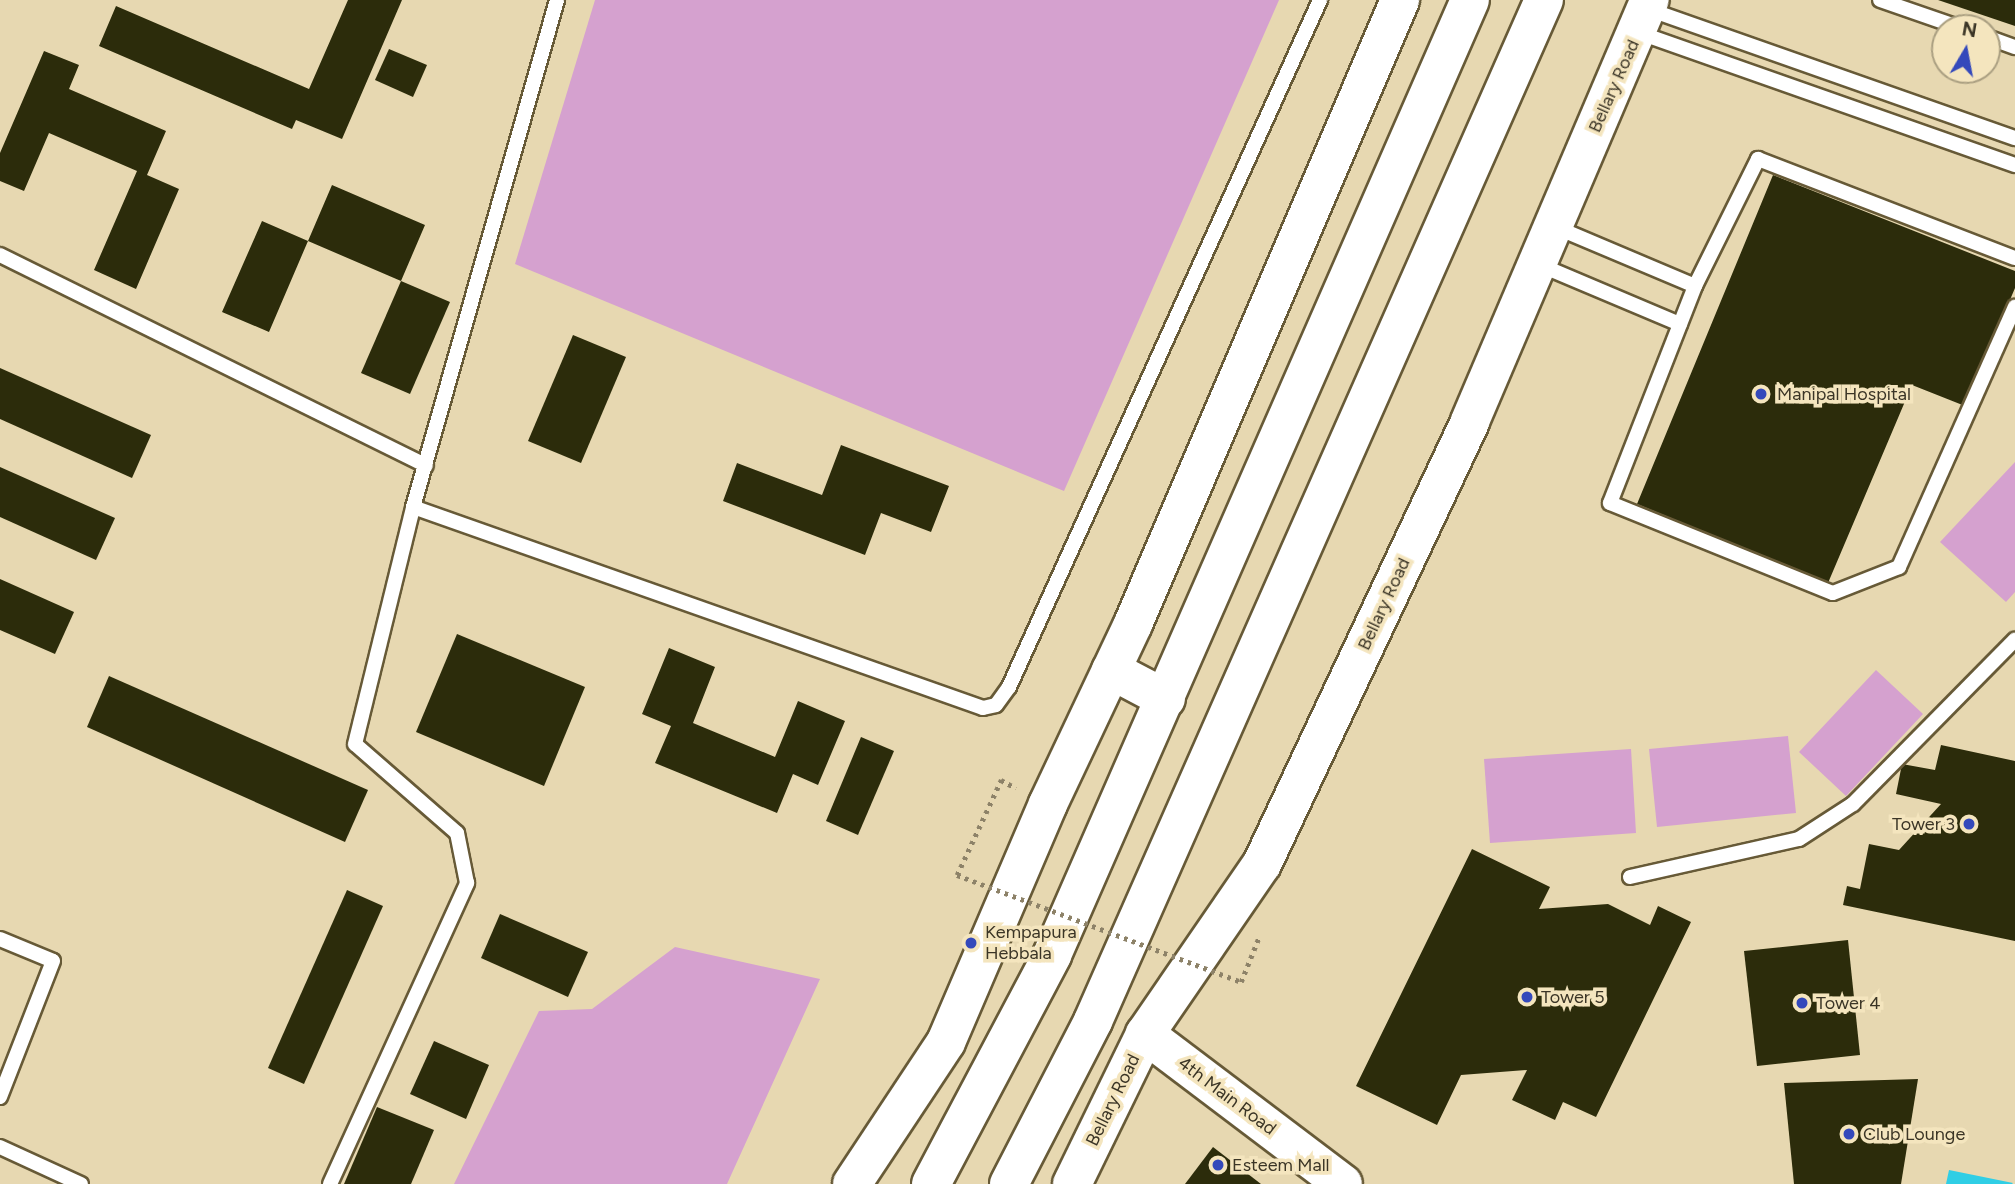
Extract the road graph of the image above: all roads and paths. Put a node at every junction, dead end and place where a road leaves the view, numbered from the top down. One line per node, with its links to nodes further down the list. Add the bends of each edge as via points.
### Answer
1 (557, 0): 18 (lane)
2 (1320, 0): 19 (lane, via 1009,687 996,705 983,708)
3 (1400, 0): 21 (main road)
4 (1470, 0): 22 (main road)
5 (1544, 0): 34 (main road, via 1093,1021)
6 (1880, 0): 8 (lane)
7 (1645, 14): 9 (lane); 10 (lane); 11 (main road, Bellary Road)
8 (1931, 18)
9 (2015, 138)
10 (2015, 165)
11 (1552, 226): 14 (main road, Bellary Road); 15 (lane)
12 (0, 255): 18 (lane)
13 (2015, 258): 15 (lane, via 1758,159)
14 (1536, 263): 17 (lane); 27 (main road, Bellary Road, via 1470,421 1262,864)
15 (1695, 286): 17 (lane)
16 (2015, 307): 17 (lane, via 1899,567 1833,593 1610,503)
17 (1681, 324)
18 (426, 466): 19 (lane)
19 (413, 507): 31 (lane, via 355,744 457,833 467,883)
20 (2015, 640): 24 (lane, via 1853,804 1799,839)
21 (1111, 670): 22 (main road); 32 (main road, via 946,1042)
22 (1166, 699): 33 (main road, via 1040,980)
23 (1001, 780): 25 (path, bridge, via 957,874 1241,982)
24 (1630, 877)
25 (1260, 934)
26 (0, 939): 28 (lane, via 53,961)
27 (1145, 1034): 35 (main road, Bellary Road); 36 (main road, 4th Main Road)
28 (0, 1097)
29 (0, 1147): 30 (lane)
30 (81, 1184)
31 (330, 1184)
32 (852, 1184)
33 (931, 1184)
34 (1009, 1184)
35 (1072, 1184)
36 (1343, 1184)

